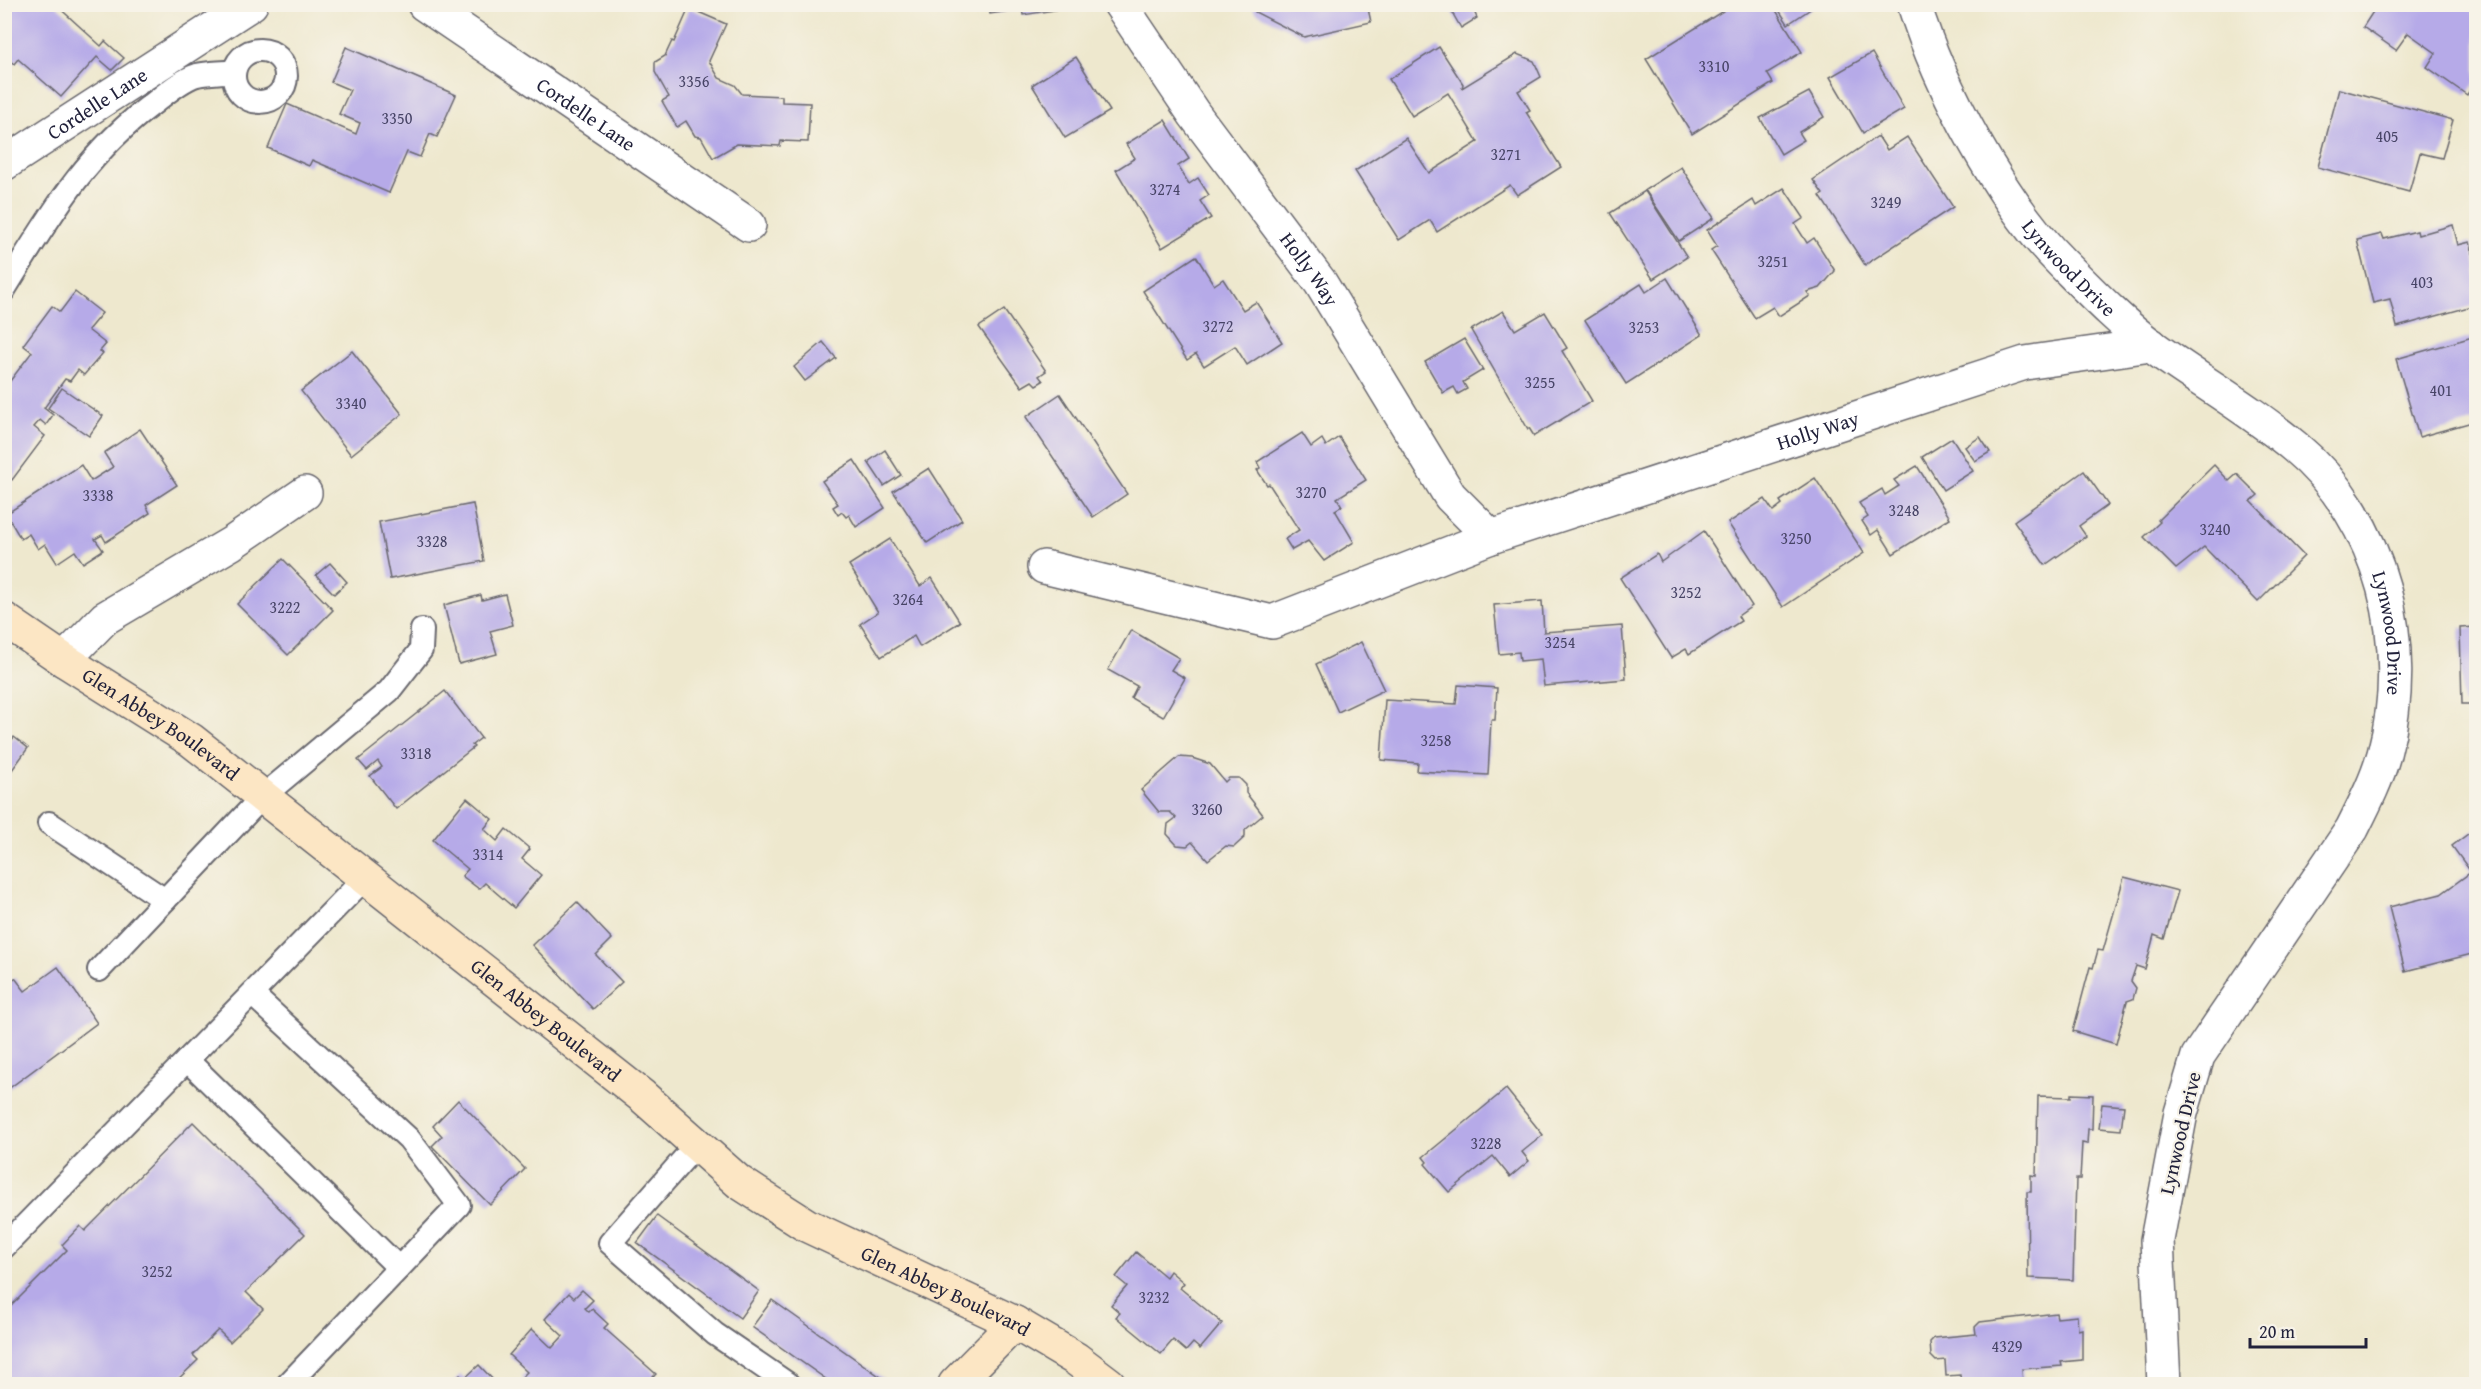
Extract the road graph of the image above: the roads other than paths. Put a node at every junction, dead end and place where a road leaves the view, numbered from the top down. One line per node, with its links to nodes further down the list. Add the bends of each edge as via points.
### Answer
1 (251, 4): 6 (street, Cordelle Lane)
2 (424, 4): 7 (street, Cordelle Lane)
3 (1120, 4): 11 (street, Holly Way, via 1194,114 1320,282 1450,496)
4 (1914, 4): 9 (street, Lynwood Drive, via 1963,120 2025,217 2061,262)
5 (234, 71): 8 (lane, via 196,75 126,123 83,169)
6 (4, 164)
7 (749, 225)
8 (4, 290)
9 (2151, 345): 11 (street, Holly Way, via 2025,363); 31 (street, Lynwood Drive, via 2296,447 2351,512 2385,590 2394,632 2396,674 2384,756 2352,829 2198,1056 2181,1113 2157,1240)
10 (305, 493): 15 (street, via 232,543 105,618)
11 (1491, 537): 12 (street, Holly Way, via 1272,622)
12 (1044, 567)
13 (4, 619): 15 (street, Glen Abbey Boulevard)
14 (422, 630): 16 (lane, via 421,650 389,691)
15 (64, 660): 16 (street, Glen Abbey Boulevard, via 191,740)
16 (262, 796): 18 (street, Glen Abbey Boulevard); 19 (lane)
17 (49, 823): 19 (lane)
18 (365, 878): 21 (lane); 23 (street, Glen Abbey Boulevard, via 642,1096)
19 (165, 900): 20 (lane)
20 (99, 970)
21 (252, 994): 22 (lane); 25 (lane, via 409,1139 459,1205)
22 (187, 1060): 24 (lane); 25 (lane)
23 (696, 1145): 26 (street, Glen Abbey Boulevard, via 739,1182 806,1225); 28 (lane, via 610,1243 715,1334)
24 (4, 1247)
25 (399, 1268): 27 (lane)
26 (1015, 1323): 29 (street); 30 (street, Glen Abbey Boulevard, via 1076,1359)
27 (288, 1384)
28 (788, 1384)
29 (955, 1384)
30 (1109, 1384)
31 (2164, 1384)

